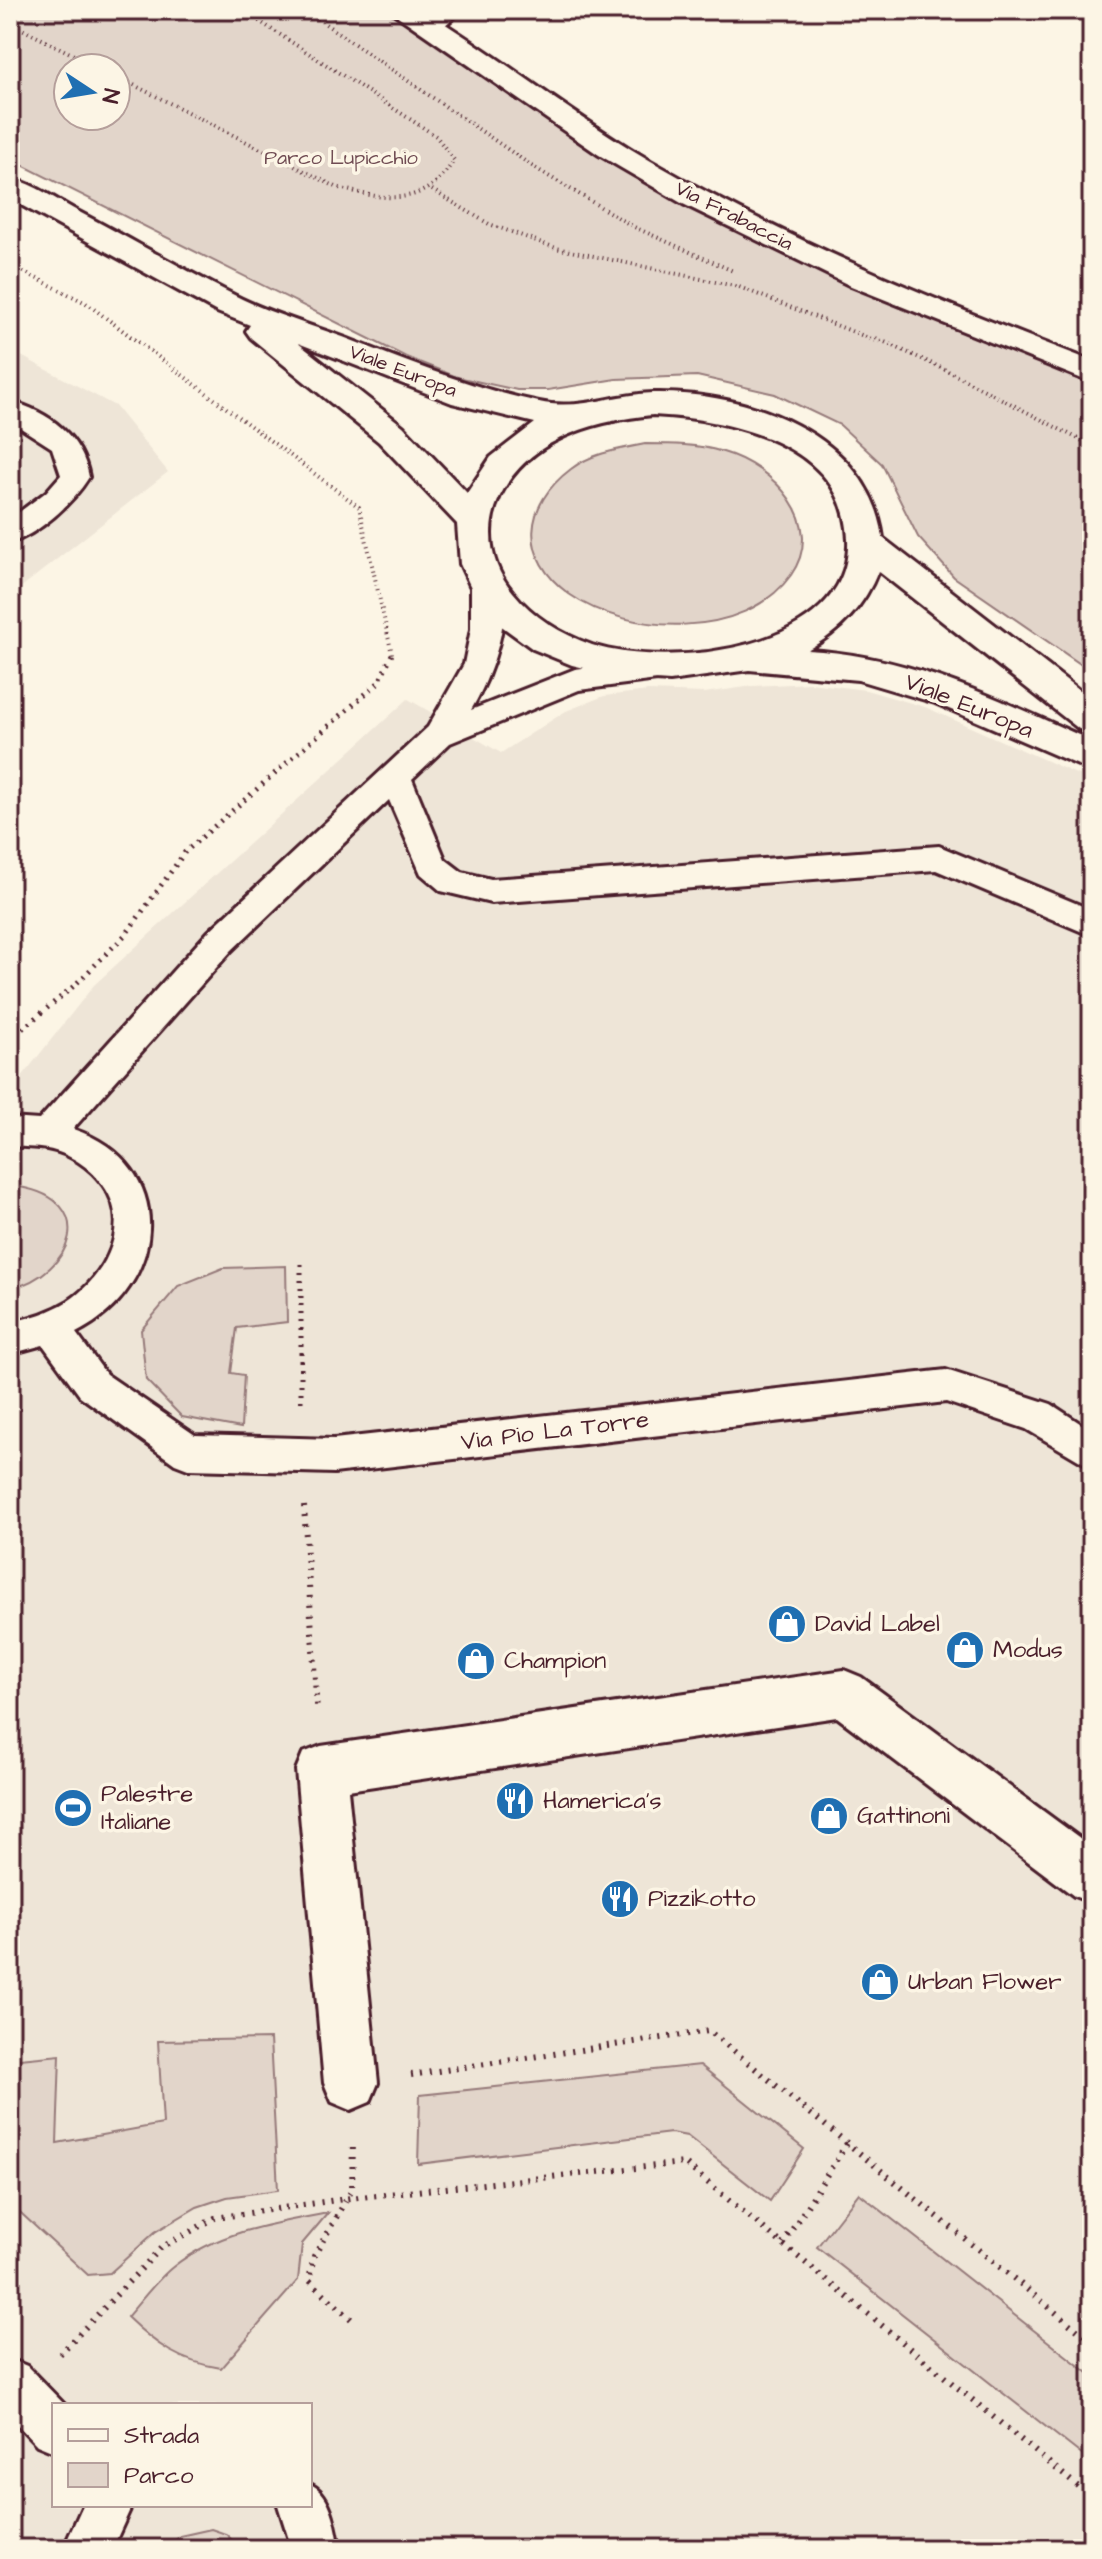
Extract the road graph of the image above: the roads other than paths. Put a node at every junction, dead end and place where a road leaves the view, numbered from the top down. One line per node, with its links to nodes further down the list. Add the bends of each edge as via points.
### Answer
1 (403, 10): 2 (street, Via Frabaccia)
2 (440, 18): 5 (street, Via Frabaccia, via 592,138 689,195 920,305)
3 (10, 187): 4 (street, Viale Europa)
4 (228, 305): 7 (street, Viale Europa, via 464,395 543,414); 8 (street, Viale Europa, via 391,434)
5 (1092, 373)
6 (10, 410): 9 (lane, via 60,436 73,457 75,477 56,499)
7 (583, 416): 8 (street, via 537,436 496,471); 10 (street, via 653,404 700,406 757,420 808,445 847,483 862,515)
8 (473, 520): 11 (street, via 474,551)
9 (10, 533)
10 (866, 543): 12 (street, via 856,581 830,616 802,637); 14 (street, Viale Europa)
11 (486, 583): 13 (street, via 515,617 547,638 602,660); 15 (lane, via 489,629 481,663)
12 (746, 660): 13 (street, via 707,668); 16 (street, Viale Europa, via 887,673)
13 (657, 669): 15 (lane, via 575,680)
14 (1092, 720)
15 (439, 735): 17 (lane)
16 (1092, 757)
17 (395, 776): 18 (lane, via 432,866 452,882 491,891 939,858); 20 (lane, via 220,941)
18 (1092, 924)
19 (10, 1132): 20 (lane)
20 (49, 1133): 21 (lane, via 81,1143 107,1160 125,1184 134,1211 132,1242 116,1276 88,1306)
21 (51, 1328): 22 (lane); 23 (lane, Via Pio La Torre, via 93,1385 188,1452 334,1456 946,1386 1038,1416)
22 (10, 1338)
23 (1092, 1451)
24 (1092, 1878): 25 (street, via 844,1693 321,1770)
25 (351, 2083)
26 (10, 2383): 27 (lane)
27 (52, 2426)
28 (107, 2507): 30 (lane)
29 (303, 2507): 31 (lane)
30 (87, 2549)
31 (316, 2549)

